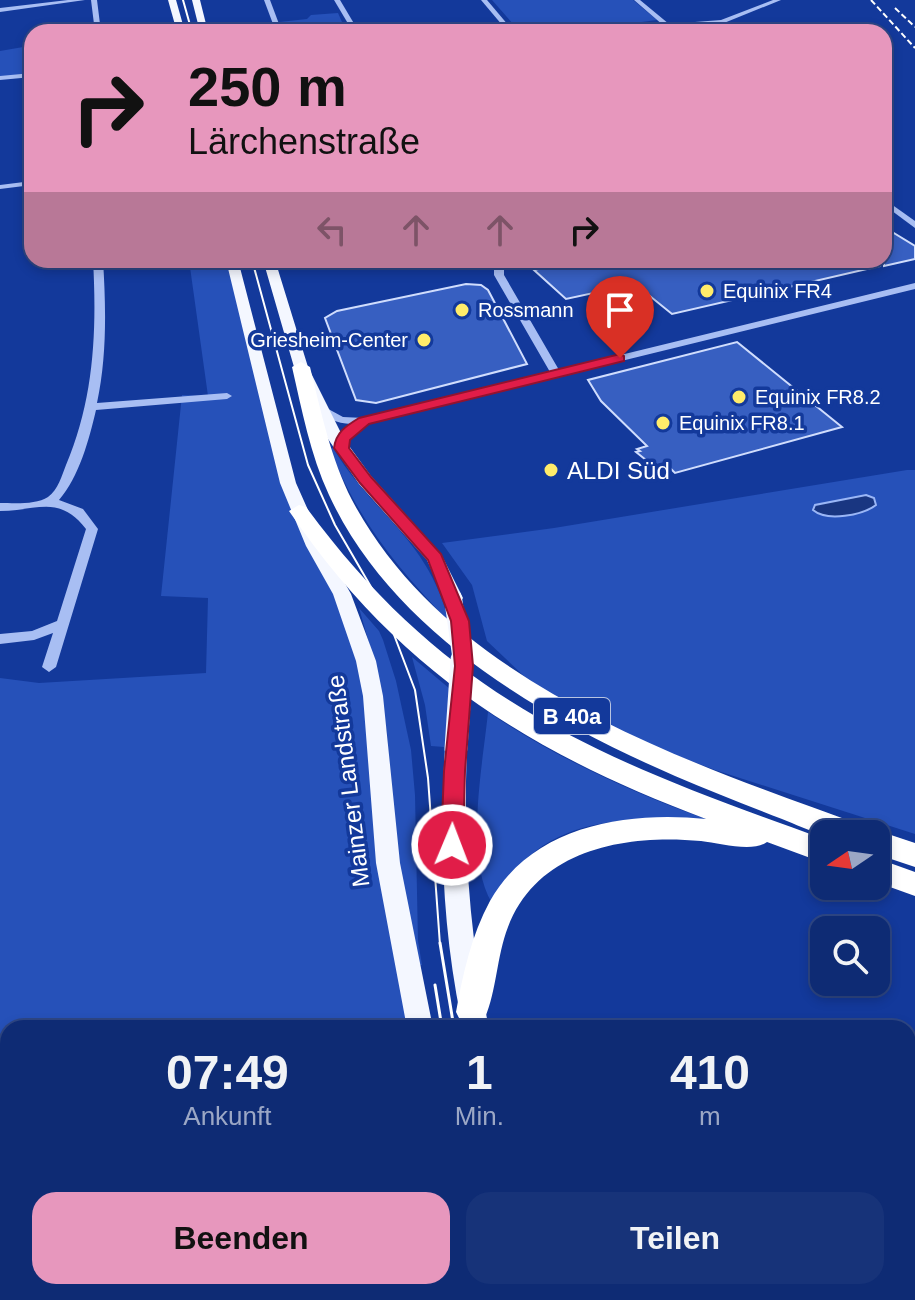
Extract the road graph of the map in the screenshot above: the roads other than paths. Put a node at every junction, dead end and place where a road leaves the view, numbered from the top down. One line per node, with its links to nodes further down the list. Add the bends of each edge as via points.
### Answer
1 (82, 0): 10 (street)
2 (94, 0): 11 (street)
3 (172, 0): 12 (main road)
4 (196, 0): 13 (main road)
5 (267, 0): 14 (street)
6 (337, 0): 15 (street)
7 (484, 0): 16 (street)
8 (637, 0): 17 (street)
9 (778, 0): 18 (street, via 722,22)
10 (0, 10)
11 (97, 24)
12 (179, 24)
13 (202, 24)
14 (276, 24)
15 (351, 24)
16 (504, 24)
17 (667, 24)
18 (696, 24)
19 (24, 76): 20 (street)
20 (0, 78)
21 (24, 184): 22 (street)
22 (0, 187)
23 (892, 207): 24 (street)
24 (915, 225)
25 (98, 268): 34 (street, via 101,329)
26 (234, 268): 39 (main road, Mainzer Landstraße, via 280,457)
27 (271, 268): 30 (main road)
28 (499, 268): 31 (street)
29 (915, 286): 31 (street)
30 (301, 367): 33 (main road); 43 (highway, B 40a, via 319,444 349,514 375,556 440,624 577,719 711,780)
31 (556, 374): 35 (street)
32 (227, 396): 34 (street)
33 (316, 402): 35 (street, via 333,418); 36 (main road)
34 (94, 407): 37 (street, via 69,471)
35 (364, 421): 36 (street, via 348,431)
36 (341, 448): 51 (main road, bridge, via 435,558 460,621 464,666 452,845)
37 (50, 501): 38 (street); 40 (street, via 79,512 92,529)
38 (0, 507)
39 (299, 511): 44 (highway, B 40a, via 339,568 402,634 533,729 650,785); 50 (main road, Mainzer Landstraße, via 346,604 366,661 388,863)
40 (61, 624): 41 (street, via 34,635); 42 (street)
41 (0, 639)
42 (49, 667)
43 (817, 820)
44 (810, 846)
45 (810, 846): 51 (highway, via 678,827 599,834 569,845 538,865 497,915 484,951)
46 (890, 847): 47 (highway)
47 (915, 855)
48 (890, 875): 49 (highway)
49 (915, 884)
50 (418, 1020)
51 (474, 1020)

